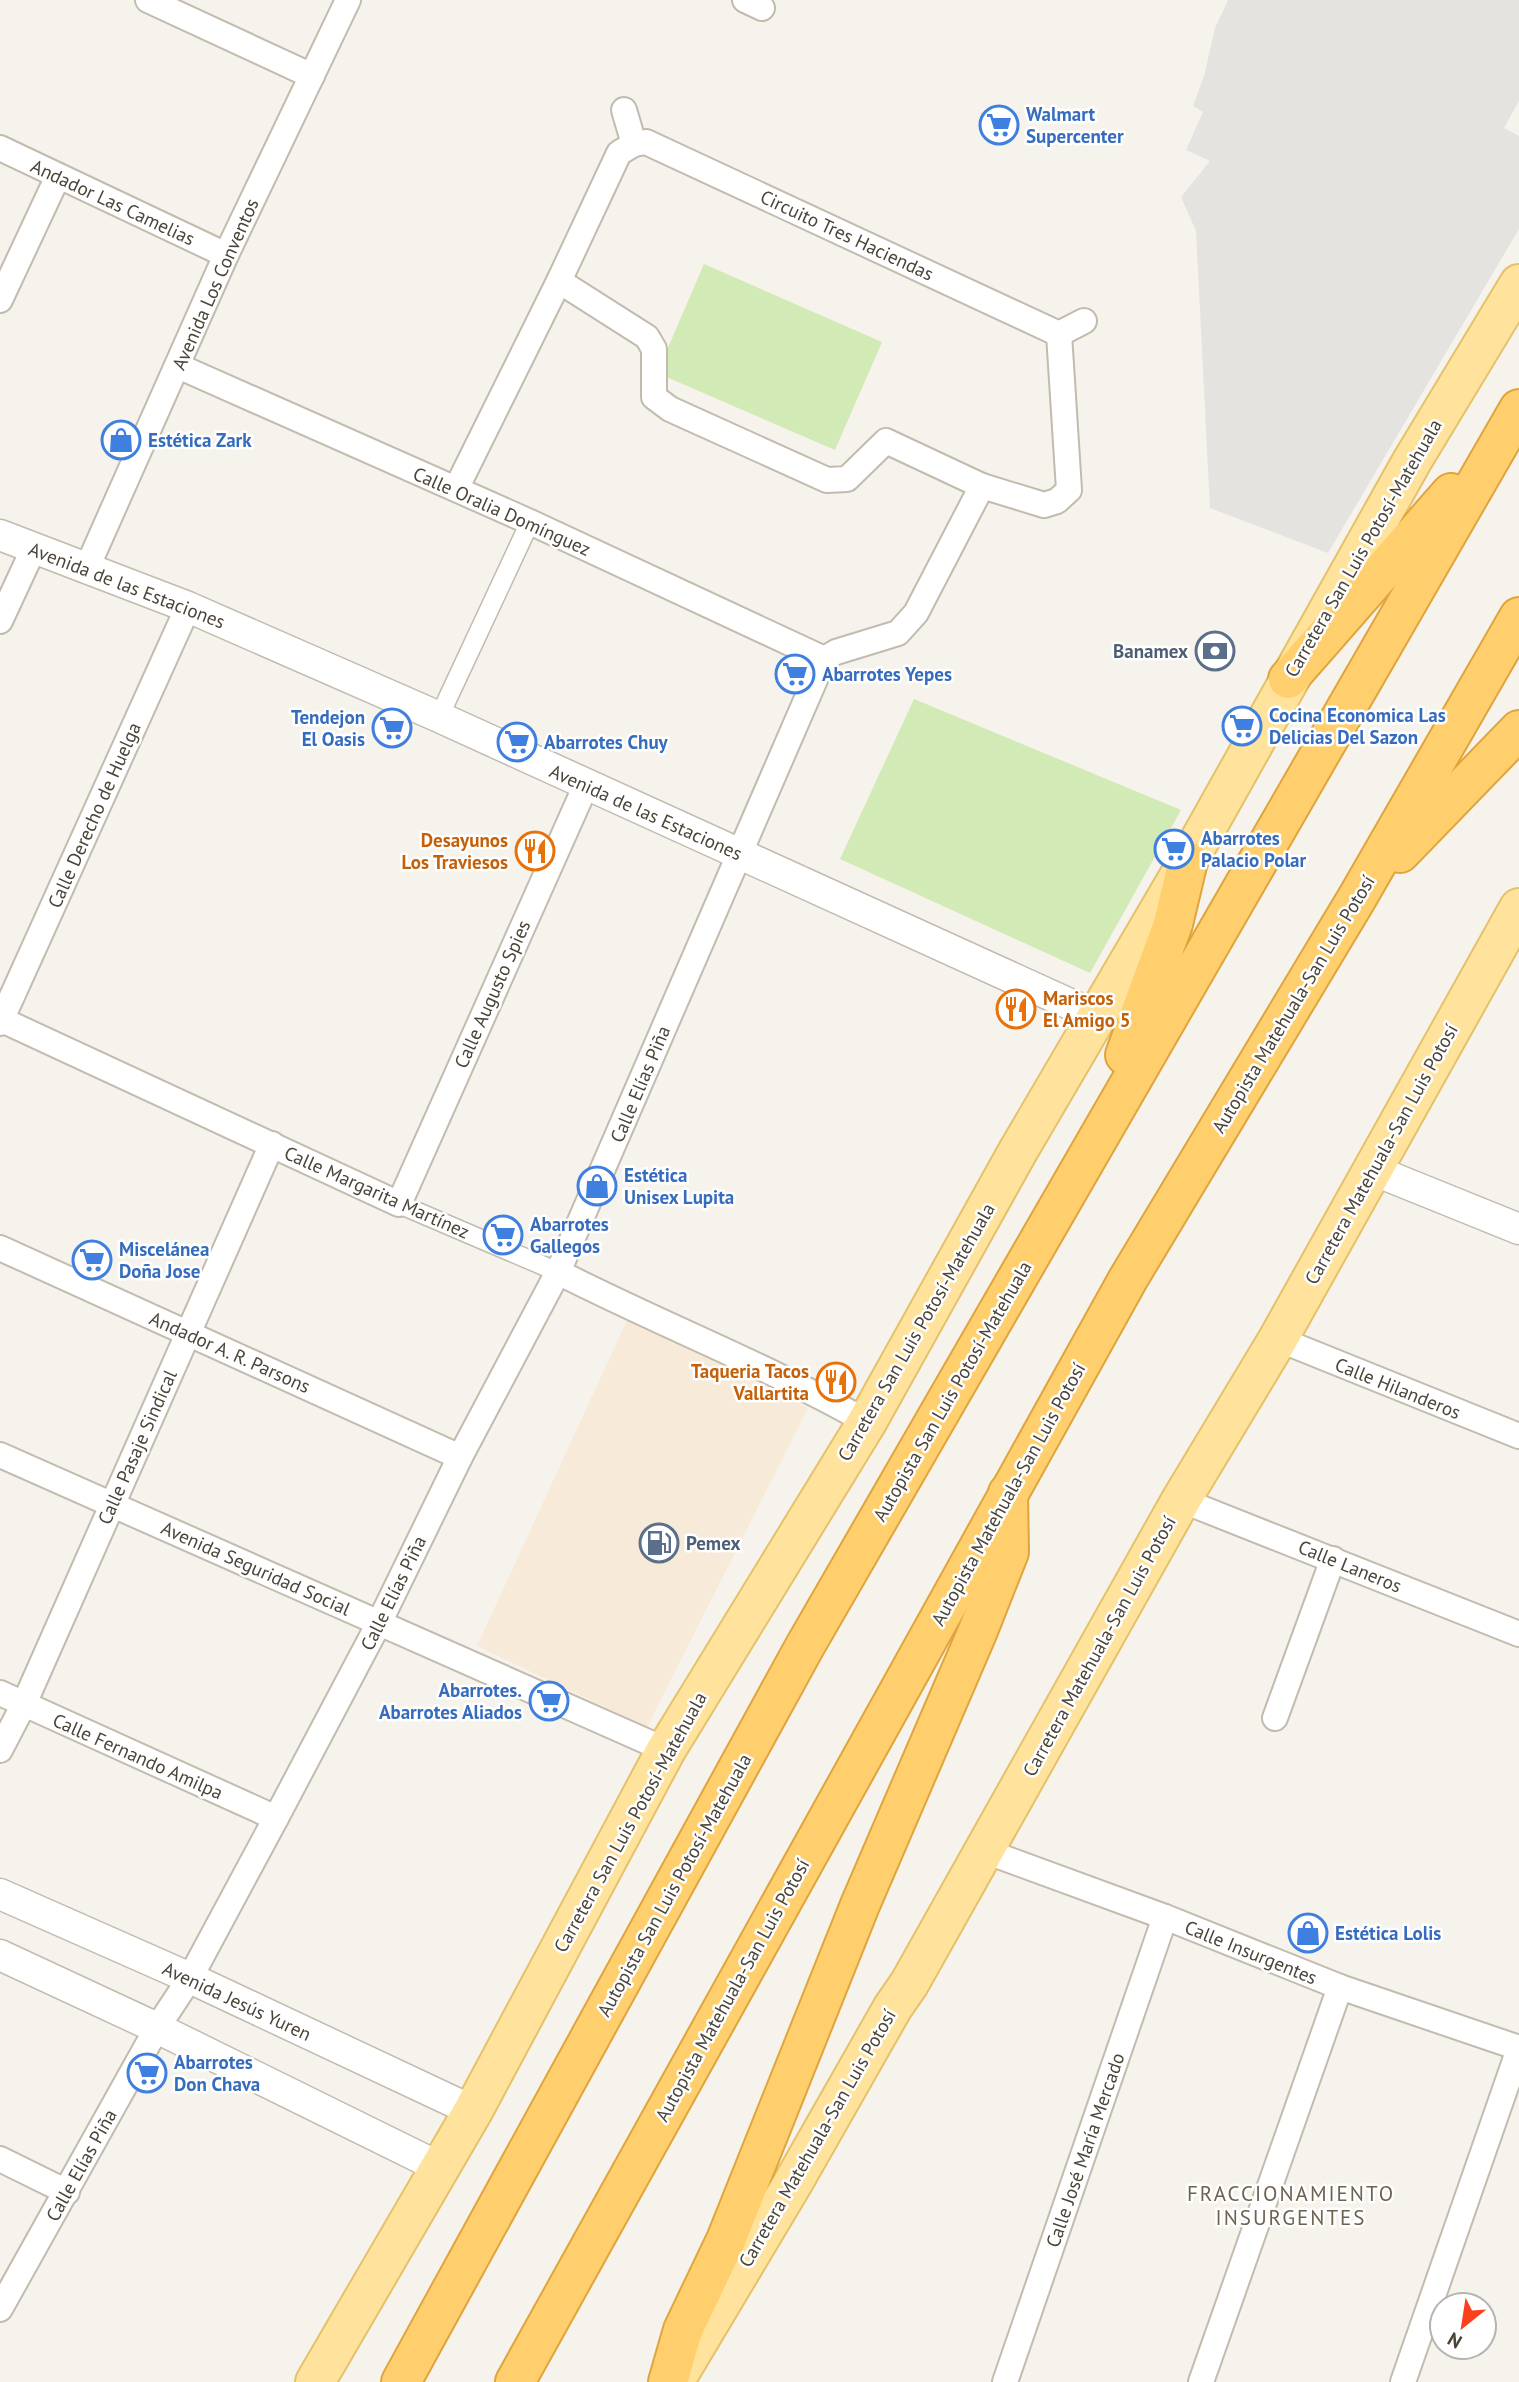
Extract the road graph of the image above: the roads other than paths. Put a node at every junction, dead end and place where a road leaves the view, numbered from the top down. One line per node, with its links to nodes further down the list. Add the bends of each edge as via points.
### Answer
1 (148, 0): 3 (street)
2 (348, 0): 3 (street, Avenida Los Conventos)
3 (312, 75): 8 (street, Avenida Los Conventos)
4 (624, 110): 5 (street)
5 (634, 144): 9 (street, via 619,153); 13 (street, Circuito Tres Haciendas, via 646,142)
6 (0, 148): 7 (street, Andador Las Camelias)
7 (58, 176): 8 (street, Andador Las Camelias); 11 (street)
8 (226, 256): 14 (street, Avenida Los Conventos)
9 (559, 281): 16 (street, via 647,337 654,349 654,397 670,410 827,480 847,478 886,441); 17 (street)
10 (1519, 284): 26 (main road, Carretera San Luis Potosí-Matehuala)
11 (0, 300)
12 (1084, 321): 13 (street)
13 (1059, 334): 16 (street, via 1069,490 1044,505)
14 (178, 366): 17 (street, Calle Oralia Domínguez); 21 (street, Avenida Los Conventos)
15 (1513, 418): 26 (highway); 37 (highway, Autopista San Luis Potosí-Matehuala)
16 (982, 486): 25 (street, via 916,613 898,633)
17 (456, 489): 18 (street, Calle Oralia Domínguez)
18 (530, 522): 25 (street, Calle Oralia Domínguez); 27 (street)
19 (0, 535): 20 (street, Avenida de las Estaciones)
20 (33, 550): 21 (street, Avenida de las Estaciones); 24 (street)
21 (86, 570): 22 (street, Avenida de las Estaciones)
22 (188, 607): 27 (street, Avenida de las Estaciones); 35 (street, Calle Derecho de Huelga)
23 (1519, 617): 32 (highway, Autopista Matehuala-San Luis Potosí)
24 (0, 621)
25 (824, 659): 30 (street)
26 (1288, 679): 31 (main road, Carretera San Luis Potosí-Matehuala)
27 (439, 717): 29 (street, Avenida de las Estaciones)
28 (1519, 730): 32 (highway)
29 (586, 785): 30 (street, Avenida de las Estaciones); 39 (street, Calle Augusto Spies)
30 (740, 854): 34 (street, Avenida de las Estaciones); 42 (street, Calle Elías Piña)
31 (1188, 861): 34 (main road, Carretera San Luis Potosí-Matehuala); 37 (highway, via 1173,924)
32 (1357, 898): 49 (highway, Autopista Matehuala-San Luis Potosí, via 1128,1279)
33 (1519, 908): 38 (main road, Carretera Matehuala-San Luis Potosí)
34 (1096, 1016): 45 (main road, Carretera San Luis Potosí-Matehuala)
35 (1, 1020): 36 (street, Calle Margarita Martínez)
36 (272, 1144): 39 (street, Calle Margarita Martínez); 43 (street, Calle Pasaje Sindical)
37 (1088, 1155): 77 (highway, Autopista San Luis Potosí-Matehuala, via 805,1647)
38 (1373, 1170): 40 (street); 44 (main road, Carretera Matehuala-San Luis Potosí)
39 (399, 1204): 42 (street, Calle Margarita Martínez)
40 (1519, 1228)
41 (0, 1248): 43 (street, Andador A. R. Parsons)
42 (558, 1272): 45 (street, Calle Margarita Martínez); 48 (street, Calle Elías Piña)
43 (189, 1334): 48 (street, Andador A. R. Parsons); 51 (street, Calle Pasaje Sindical)
44 (1278, 1339): 46 (street, Calle Hilanderos); 50 (main road, Carretera Matehuala-San Luis Potosí)
45 (867, 1422): 59 (main road, Carretera San Luis Potosí-Matehuala)
46 (1519, 1436)
47 (0, 1455): 51 (street, Avenida Seguridad Social)
48 (460, 1457): 53 (street, Calle Elías Piña)
49 (1008, 1493): 78 (highway, Autopista Matehuala-San Luis Potosí); 79 (highway, via 1009,1552 860,1905 726,2240 683,2330)
50 (1181, 1500): 52 (street, Calle Laneros); 61 (main road, Carretera Matehuala-San Luis Potosí)
51 (111, 1503): 53 (street, Avenida Seguridad Social); 56 (street, Calle Pasaje Sindical)
52 (1333, 1559): 54 (street, Calle Laneros); 57 (street)
53 (379, 1623): 59 (street, Avenida Seguridad Social); 60 (street, Calle Elías Piña)
54 (1519, 1634)
55 (0, 1693): 56 (street, Calle Fernando Amilpa)
56 (24, 1704): 58 (street, Calle Pasaje Sindical); 60 (street, Calle Fernando Amilpa)
57 (1275, 1718)
58 (0, 1750)
59 (666, 1750): 65 (main road, Carretera San Luis Potosí-Matehuala)
60 (276, 1818): 67 (street, Calle Elías Piña)
61 (985, 1851): 64 (street, Calle Insurgentes); 80 (main road, Carretera Matehuala-San Luis Potosí)
62 (573, 1862): 65 (main road)
63 (0, 1894): 67 (street, Avenida Jesús Yuren)
64 (1165, 1917): 68 (street, Calle Insurgentes); 81 (street, Calle José María Mercado)
65 (573, 1922): 71 (main road, Carretera San Luis Potosí-Matehuala)
66 (0, 1955): 69 (street)
67 (190, 1978): 69 (street, Calle Elías Piña); 71 (street, Avenida Jesús Yuren)
68 (1340, 1987): 70 (street, Calle Insurgentes); 82 (street)
69 (157, 2028): 73 (street); 74 (street, Calle Elías Piña)
70 (1519, 2049): 83 (street)
71 (473, 2111): 73 (main road, Carretera San Luis Potosí-Matehuala)
72 (0, 2159): 74 (street)
73 (439, 2167): 76 (main road, Carretera San Luis Potosí-Matehuala)
74 (67, 2192): 75 (street, Calle Elías Piña)
75 (0, 2309)
76 (315, 2382)
77 (401, 2382)
78 (515, 2382)
79 (668, 2382)
80 (674, 2382)
81 (1005, 2382)
82 (1201, 2382)
83 (1402, 2382)

